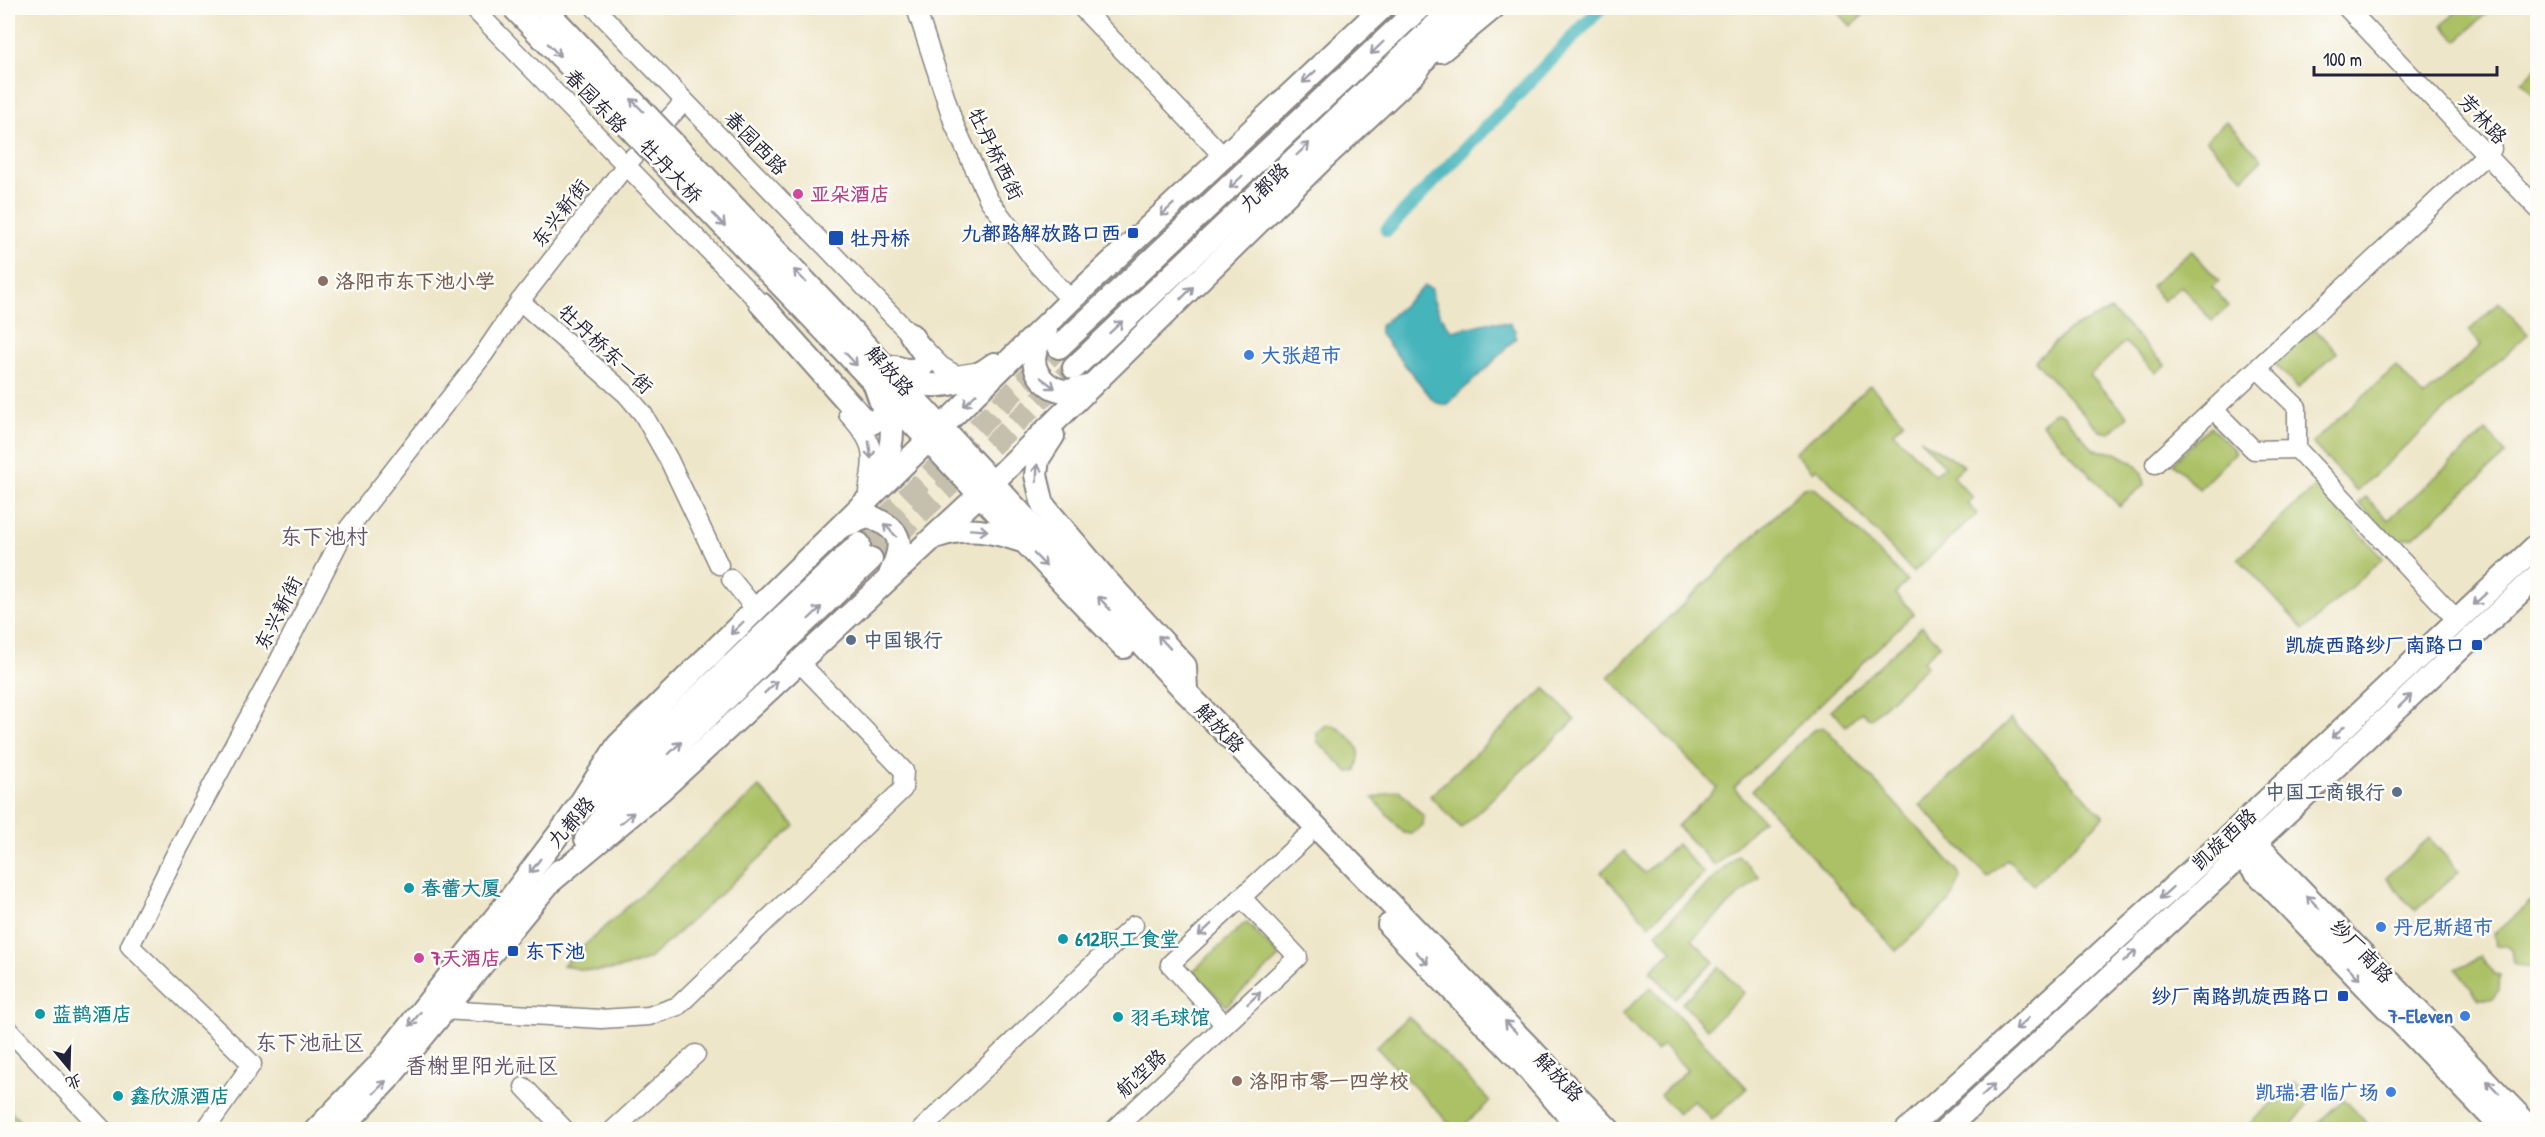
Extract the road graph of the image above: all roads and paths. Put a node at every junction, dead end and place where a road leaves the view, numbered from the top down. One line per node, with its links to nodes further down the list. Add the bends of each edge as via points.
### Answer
1 (473, 8): 18 (street, 春园东路)
2 (514, 8): 24 (main road, 牡丹大桥, one-way to 24, bridge)
3 (544, 8): 24 (main road, 牡丹大桥, one-way to 3, bridge)
4 (595, 8): 15 (street, 春园西路)
5 (916, 8): 23 (street, 牡丹桥西街, via 954,124 989,200)
6 (1082, 8): 17 (street)
7 (1382, 8): 17 (main road, one-way to 17)
8 (1419, 8): 26 (main road, 九都路, one-way to 26)
9 (1455, 8): 29 (main road, 九都路, one-way to 9)
10 (1462, 8): 14 (main road)
11 (1493, 8): 14 (main road)
12 (2347, 8): 16 (street, 芳林路)
13 (2358, 8): 16 (street, 芳林路)
14 (1415, 73): 32 (main road, one-way to 14)
15 (684, 102): 18 (street, 东兴新街); 25 (street, 春园西路)
16 (2489, 152): 19 (street, 芳林路); 20 (street, 芳林路); 30 (street)
17 (1224, 157): 23 (main road, one-way to 23)
18 (626, 165): 21 (street, 东兴新街); 22 (street, 春园东路)
19 (2538, 197)
20 (2538, 209)
21 (520, 302): 45 (street, 牡丹桥东一街, via 626,394 643,414 725,572); 61 (street, 东兴新街, via 341,538 130,946 252,1064)
22 (761, 304): 31 (main road, via 864,420 872,423 882,416 883,408); 38 (street, 春园东路, one-way to 38, via 814,377 866,434 872,447)
23 (1064, 307): 28 (main road); 32 (main road, one-way to 32, via 1035,351 1034,361 1046,384); 34 (main road, one-way to 34)
24 (834, 326): 27 (main road, 解放路); 31 (main road, 解放路, one-way to 31)
25 (910, 335): 27 (main road, via 925,355 922,368 903,370); 28 (street, 春园西路, via 941,366 956,375)
26 (1059, 347)
27 (883, 362): 28 (main road, via 916,382 944,385 968,380); 34 (main road, 解放路)
28 (988, 368)
29 (1074, 368)
30 (2258, 369): 33 (street); 35 (street, via 2297,407)
31 (875, 384): 34 (main road, 解放路); 38 (main road, via 891,414 893,438 885,468)
32 (1084, 394): 37 (main road); 48 (main road, one-way to 32, via 1185,666 1043,505 1036,475 1038,459)
33 (2214, 410): 35 (street, via 2254,450); 36 (street)
34 (935, 434): 37 (main road, 解放路); 38 (main road)
35 (2297, 449): 46 (street)
36 (2156, 464)
37 (985, 489): 40 (main road); 41 (main road, 解放路); 48 (main road, 解放路, one-way to 37)
38 (867, 498): 39 (main road)
39 (841, 526): 43 (main road, one-way to 39, via 900,553 899,539 890,525 870,516); 45 (main road)
40 (936, 536): 41 (main road, one-way to 41, via 977,529); 43 (main road)
41 (1021, 540): 50 (main road, 解放路, one-way to 50)
42 (2538, 544): 44 (main road, 凯旋西路)
43 (889, 579): 47 (main road)
44 (2529, 579): 46 (main road, 凯旋西路, one-way to 46); 51 (main road, 凯旋西路, one-way to 44)
45 (756, 610): 49 (main road, one-way to 49, via 618,745)
46 (2457, 620): 51 (main road, 凯旋西路, one-way to 51)
47 (798, 661): 52 (main road, one-way to 47, via 662,789); 55 (street, via 904,771 903,789 678,1006 649,1016 601,1019)
48 (1186, 692): 69 (main road, 解放路, one-way to 48)
49 (570, 819): 52 (main road, 九都路, one-way to 49, via 608,812 865,551); 62 (main road, 九都路, one-way to 62, via 377,1067)
50 (1305, 838): 53 (street); 68 (main road, 解放路, one-way to 68, via 1523,1063)
51 (2240, 840): 70 (main road, 凯旋西路, one-way to 70); 71 (main road, 凯旋西路, one-way to 51); 72 (main road, 纱厂南路, one-way to 72); 73 (main road, 纱厂南路, one-way to 51)
52 (549, 883): 55 (main road, 九都路)
53 (1241, 897): 56 (street, one-way to 56, via 1170,963); 56 (street, 航空路, one-way to 53, via 1298,957)
54 (1134, 925): 66 (street)
55 (442, 1010): 63 (main road, 九都路, one-way to 55, via 388,1079)
56 (1225, 1025): 67 (street, 航空路)
57 (8, 1029): 60 (street)
58 (696, 1054): 65 (street)
59 (524, 1087): 64 (street)
60 (103, 1130)
61 (205, 1130)
62 (316, 1130)
63 (340, 1130)
64 (565, 1130)
65 (613, 1130)
66 (921, 1130)
67 (1114, 1130)
68 (1581, 1130)
69 (1609, 1130)
70 (1906, 1130)
71 (1945, 1130)
72 (2504, 1130)
73 (2533, 1130)

